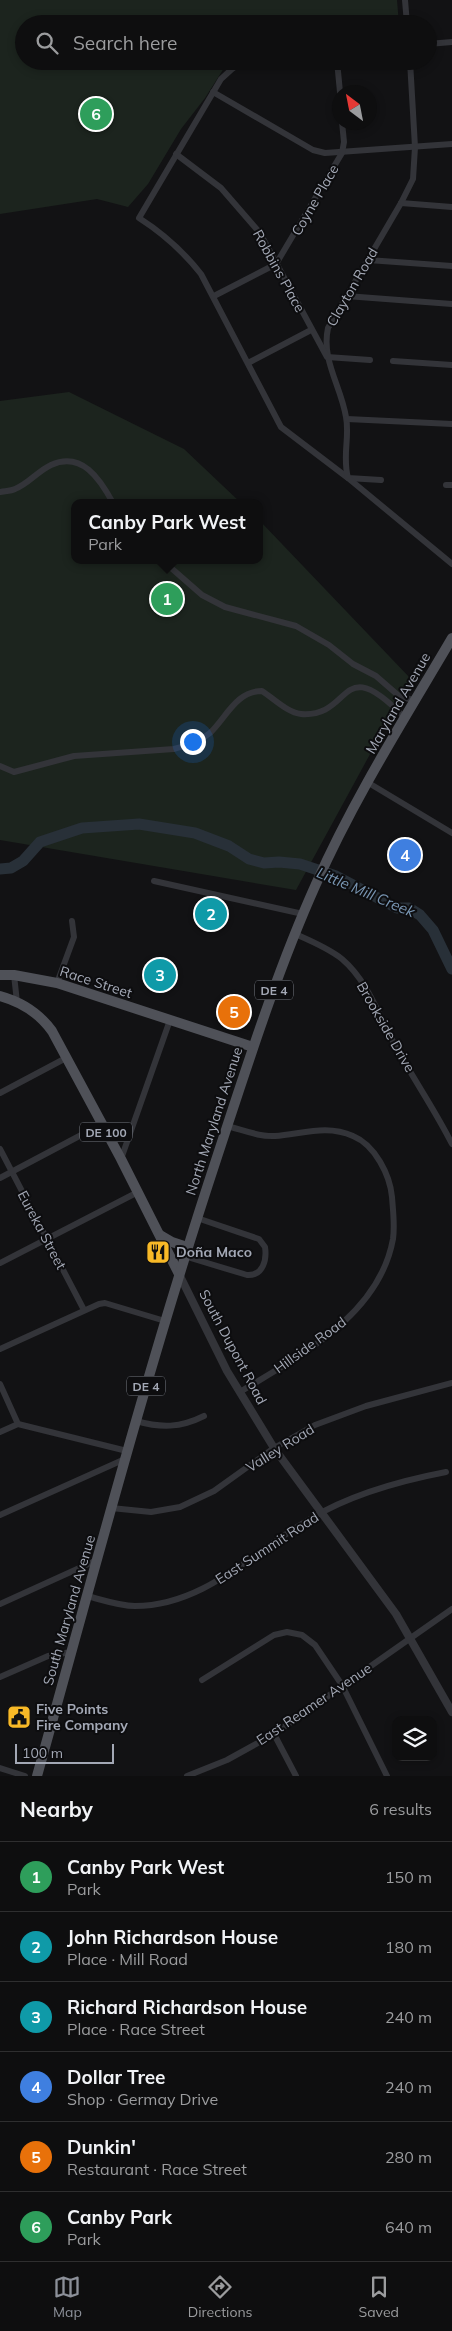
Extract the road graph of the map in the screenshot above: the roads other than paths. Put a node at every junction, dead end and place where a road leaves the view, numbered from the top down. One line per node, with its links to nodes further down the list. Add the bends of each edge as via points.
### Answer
1 (405, 0): 2 (street)
2 (406, 15)
3 (452, 42): 4 (street)
4 (437, 43)
5 (230, 70): 9 (street)
6 (339, 70): 8 (street)
7 (411, 70): 12 (street, Clayton Road)
8 (340, 85)
9 (213, 92): 13 (street, via 314,150); 14 (street)
10 (343, 130): 13 (street, Coyne Place)
11 (452, 144): 12 (street)
12 (415, 146): 13 (street); 15 (street, Clayton Road, via 415,172)
13 (342, 153): 18 (street, Coyne Place)
14 (176, 154): 18 (street, Robbins Place, via 221,188 241,208 260,233); 20 (street, via 139,218 183,252)
15 (402, 202): 16 (street); 17 (street, Clayton Road)
16 (452, 207)
17 (368, 260): 19 (street); 21 (street, Clayton Road)
18 (276, 264): 20 (street); 23 (street, Robbins Place)
19 (452, 266)
20 (214, 296): 27 (street)
21 (346, 296): 22 (street); 24 (street, Clayton Road, via 328,328)
22 (452, 304)
23 (311, 330): 24 (street, Robbins Place); 27 (street)
24 (327, 358): 25 (street); 29 (street, Clayton Road)
25 (370, 360)
26 (392, 361): 28 (street)
27 (248, 364): 31 (street, via 281,427)
28 (452, 365)
29 (347, 419): 30 (street); 31 (street, Clayton Road, via 344,460)
30 (452, 424)
31 (348, 478): 32 (street); 36 (street)
32 (382, 480)
33 (0, 492): 34 (street, via 16,489 51,465 65,462 82,465 92,471)
34 (110, 499)
35 (167, 564): 38 (street, via 202,595 225,607 296,626 376,676 399,696)
36 (452, 564)
37 (452, 638): 38 (main road, Maryland Avenue / DE 4)
38 (416, 700): 39 (main road, Maryland Avenue / DE 4)
39 (406, 718): 40 (street, via 382,695 364,686 354,688 320,712 301,714 258,691 243,696 210,733 189,745 74,756 14,772); 41 (main road, Maryland Avenue / DE 4)
40 (0, 766)
41 (368, 782): 42 (street); 44 (main road, North Maryland Avenue / DE 4)
42 (452, 833)
43 (154, 881): 44 (street)
44 (303, 914): 46 (main road, North Maryland Avenue / DE 4)
45 (72, 921): 49 (street, via 74,937)
46 (295, 934): 53 (main road, North Maryland Avenue / DE 4); 58 (street, Brookside Drive, via 322,946 342,959 355,973)
47 (0, 975): 48 (main road)
48 (14, 975): 49 (main road, Race Street); 51 (street)
49 (57, 983): 52 (main road, Race Street)
50 (0, 996): 51 (main road, South Dupont Road / DE 100)
51 (17, 1002): 54 (main road, South Dupont Road / DE 100, via 47,1024)
52 (170, 1020): 53 (main road, Race Street); 60 (street)
53 (254, 1047): 57 (main road, North Maryland Avenue / DE 4)
54 (66, 1058): 55 (street); 56 (main road, South Dupont Road / DE 100)
55 (0, 1093)
56 (102, 1124): 60 (main road, South Dupont Road / DE 100); 61 (street)
57 (227, 1126): 64 (main road, North Maryland Avenue / DE 4); 75 (street, Hillside Road, via 259,1135 331,1128 354,1136 370,1147 391,1185 394,1222 388,1257 362,1304 340,1327)
58 (452, 1144)
59 (0, 1149): 61 (street, Eureka Street)
60 (121, 1158): 63 (main road, South Dupont Road / DE 100)
61 (12, 1172): 62 (street); 66 (street, Eureka Street)
62 (0, 1178)
63 (138, 1192): 65 (main road, South Dupont Road / DE 100); 66 (street)
64 (197, 1218): 67 (main road, North Maryland Avenue / DE 4); 67 (street, via 259,1239 266,1247 265,1261 260,1270 247,1275)
65 (158, 1232): 67 (main road); 69 (main road, South Dupont Road / DE 100)
66 (47, 1239): 68 (street); 70 (street, Eureka Street)
67 (186, 1252): 69 (main road, North Maryland Avenue / DE 4)
68 (0, 1263)
69 (179, 1274): 71 (main road, North Maryland Avenue / DE 4); 75 (street, South Dupont Road)
70 (84, 1310): 71 (street, via 105,1303); 72 (street)
71 (165, 1321): 77 (main road, North Maryland Avenue / DE 4)
72 (0, 1349)
73 (452, 1383): 80 (street, Valley Road, via 336,1416)
74 (0, 1384): 78 (street)
75 (240, 1392): 80 (street, South Dupont Road)
76 (204, 1416): 77 (street, via 168,1427)
77 (136, 1421): 81 (main road, North Maryland Avenue / DE 4)
78 (18, 1424): 79 (street); 81 (street)
79 (0, 1432)
80 (274, 1448): 83 (street, Valley Road, via 214,1491 180,1506 151,1512); 84 (street, South Dupont Road)
81 (126, 1455): 83 (main road, South Maryland Avenue / DE 4); 85 (street)
82 (446, 1472): 84 (street, East Summit Road, via 396,1482)
83 (111, 1508): 86 (main road, South Maryland Avenue / DE 4)
84 (321, 1513): 87 (street, East Summit Road, via 227,1576 182,1596 137,1606); 90 (street, South Dupont Road)
85 (0, 1515)
86 (97, 1560): 87 (main road, South Maryland Avenue / DE 4); 88 (street)
87 (87, 1596): 91 (main road, South Maryland Avenue / DE 4)
88 (0, 1604)
89 (452, 1609): 90 (street)
90 (411, 1637): 94 (street, East Reamer Avenue); 95 (street, South Dupont Road)
91 (71, 1652): 92 (street, via 48,1656); 99 (main road, South Maryland Avenue / DE 4)
92 (0, 1677)
93 (202, 1680): 94 (street, via 262,1641 288,1632 309,1639)
94 (342, 1685): 96 (street, East Reamer Avenue); 102 (street)
95 (452, 1712)
96 (274, 1734): 100 (street, East Reamer Avenue, via 226,1760); 101 (street)
97 (0, 1768): 98 (street)
98 (25, 1776)
99 (37, 1776)
100 (187, 1776)
101 (296, 1776)
102 (388, 1776)

